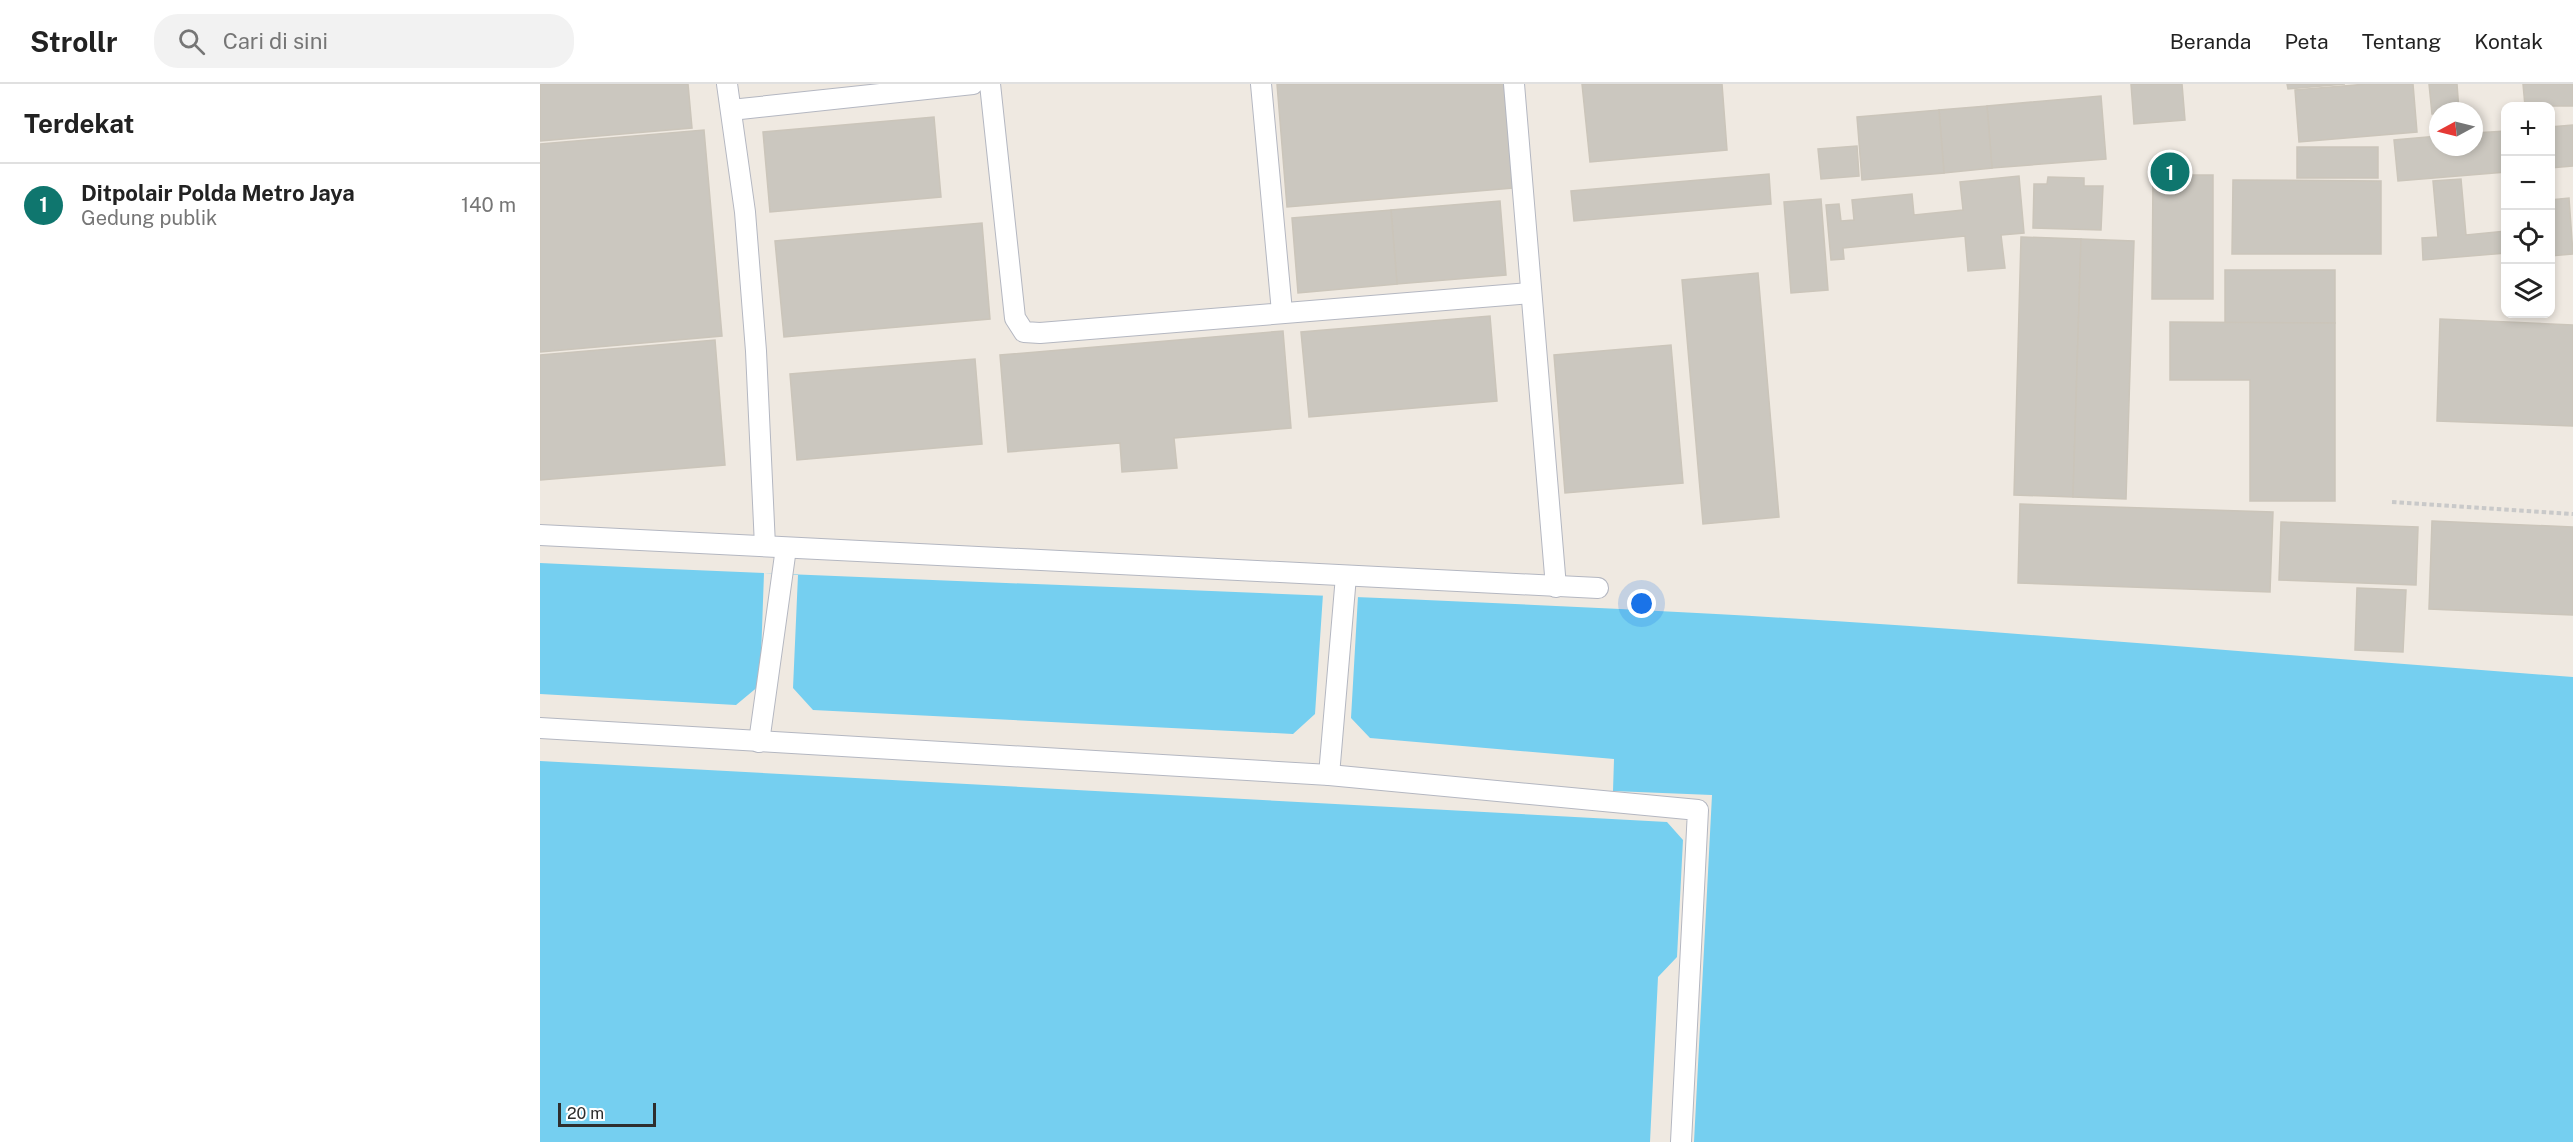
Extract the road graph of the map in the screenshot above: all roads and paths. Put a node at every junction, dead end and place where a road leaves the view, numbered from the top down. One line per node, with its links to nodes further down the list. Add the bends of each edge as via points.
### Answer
1 (727, 84): 6 (lane)
2 (973, 84): 6 (lane)
3 (990, 84): 8 (lane, via 1015,318 1024,332)
4 (1261, 84): 8 (lane)
5 (1514, 84): 7 (lane)
6 (730, 110): 12 (lane, via 745,212 754,316)
7 (1531, 293): 8 (lane); 15 (lane)
8 (1282, 312)
9 (2392, 502): 10 (path)
10 (2573, 514)
11 (540, 535): 12 (lane)
12 (765, 546): 13 (lane)
13 (786, 548): 14 (lane); 18 (lane)
14 (1346, 576): 15 (lane); 19 (lane)
15 (1556, 586): 16 (lane)
16 (1598, 588)
17 (540, 728): 18 (lane)
18 (759, 742): 19 (lane)
19 (1329, 775): 20 (lane, via 1698,810)
20 (1681, 1142)

